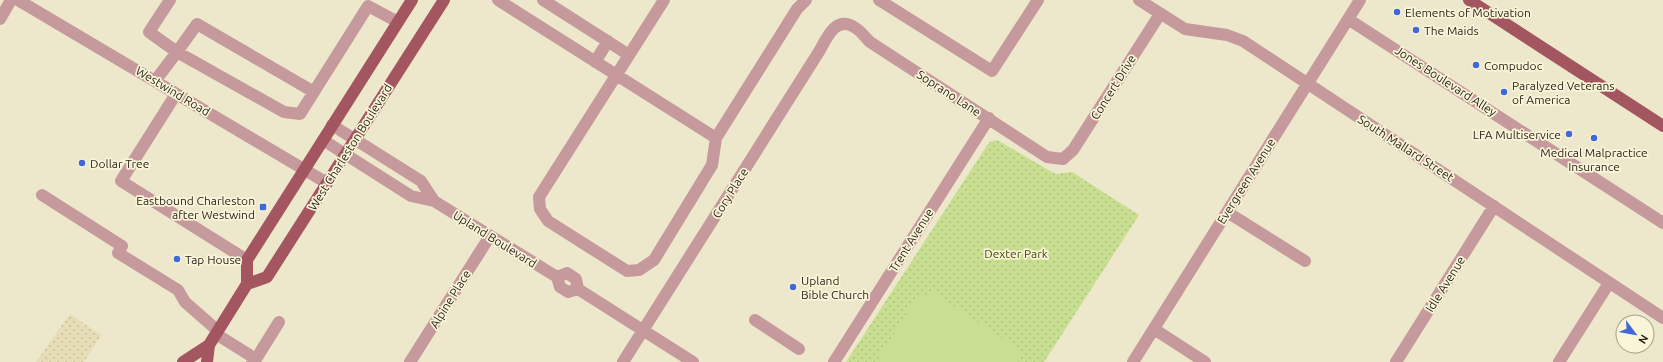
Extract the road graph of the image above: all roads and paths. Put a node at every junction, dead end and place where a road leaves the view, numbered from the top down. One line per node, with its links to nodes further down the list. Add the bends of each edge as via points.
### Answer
1 (11, 0): 18 (street)
2 (18, 0): 26 (street, Westwind Road)
3 (170, 0): 22 (street, via 149,32)
4 (412, 0): 19 (main road)
5 (444, 0): 34 (main road, West Charleston Boulevard)
6 (498, 0): 24 (street)
7 (544, 0): 21 (street)
8 (664, 0): 23 (street)
9 (806, 0): 33 (street, via 797,10)
10 (879, 0): 11 (street, via 992,71)
11 (1038, 0)
12 (1139, 0): 16 (street, South Mallard Street)
13 (1360, 0): 17 (street, Evergreen Avenue)
14 (1469, 0): 32 (main road)
15 (364, 3): 19 (street); 28 (street)
16 (1160, 14): 27 (street, South Mallard Street, via 1185,29 1227,35 1242,40); 37 (street, Concert Drive, via 1073,150)
17 (1348, 18): 27 (street, Evergreen Avenue); 44 (street, Jones Boulevard Alley)
18 (0, 19)
19 (398, 22): 31 (main road)
20 (838, 25): 30 (street, Soprano Lane, via 843,23 853,26 870,42); 54 (street, Cory Place, via 827,36)
21 (608, 41): 23 (street); 24 (street)
22 (176, 52): 26 (street); 28 (street, via 284,112 300,114); 28 (street, via 197,24)
23 (629, 55): 25 (street)
24 (595, 62): 25 (street)
25 (616, 75): 33 (street); 33 (street, via 539,197 540,209 548,221 620,267 627,271 639,270 654,260 712,165)
26 (156, 81): 29 (street, Westwind Road)
27 (1307, 83): 42 (street, South Mallard Street); 43 (street, Evergreen Avenue)
28 (314, 92)
29 (176, 94): 38 (street, Westwind Road); 46 (street, via 121,181)
30 (989, 118): 37 (street, Soprano Lane, via 1046,157); 64 (street, Trent Avenue)
31 (332, 125): 34 (street, Upland Boulevard); 35 (main road)
32 (1663, 126)
33 (716, 138)
34 (355, 139): 36 (main road, West Charleston Boulevard); 41 (street, Upland Boulevard, via 421,181)
35 (323, 140): 36 (street, Upland Boulevard); 38 (main road)
36 (346, 154): 39 (main road, West Charleston Boulevard); 41 (street, Upland Boulevard, via 411,196)
37 (1063, 159)
38 (304, 169): 39 (street, Westwind Road); 46 (main road)
39 (327, 183): 49 (main road, West Charleston Boulevard, via 267,278)
40 (42, 195): 55 (street, via 122,246 118,253 178,290 185,302)
41 (434, 201): 45 (street, Upland Boulevard)
42 (1494, 206): 48 (street, South Mallard Street); 67 (street, Idle Avenue)
43 (1227, 212): 47 (street); 53 (street, Evergreen Avenue)
44 (1663, 224)
45 (490, 236): 54 (street, Upland Boulevard, via 557,277 567,273 576,279 578,289); 61 (street, Alpine Place)
46 (247, 260): 49 (main road)
47 (1305, 261)
48 (1609, 283): 50 (street, South Mallard Street); 68 (street)
49 (247, 284): 55 (main road)
50 (1663, 318)
51 (755, 320): 57 (street)
52 (279, 322): 58 (street)
53 (1154, 329): 65 (street, Evergreen Avenue); 66 (street)
54 (643, 330): 62 (street, Cory Place); 63 (street, Upland Boulevard)
55 (217, 332): 56 (main road); 58 (street)
56 (209, 345): 59 (main road); 60 (main road)
57 (799, 349)
58 (254, 361)
59 (183, 362)
60 (207, 362)
61 (410, 362)
62 (623, 362)
63 (693, 362)
64 (834, 362)
65 (1133, 362)
66 (1206, 362)
67 (1396, 362)
68 (1559, 362)

